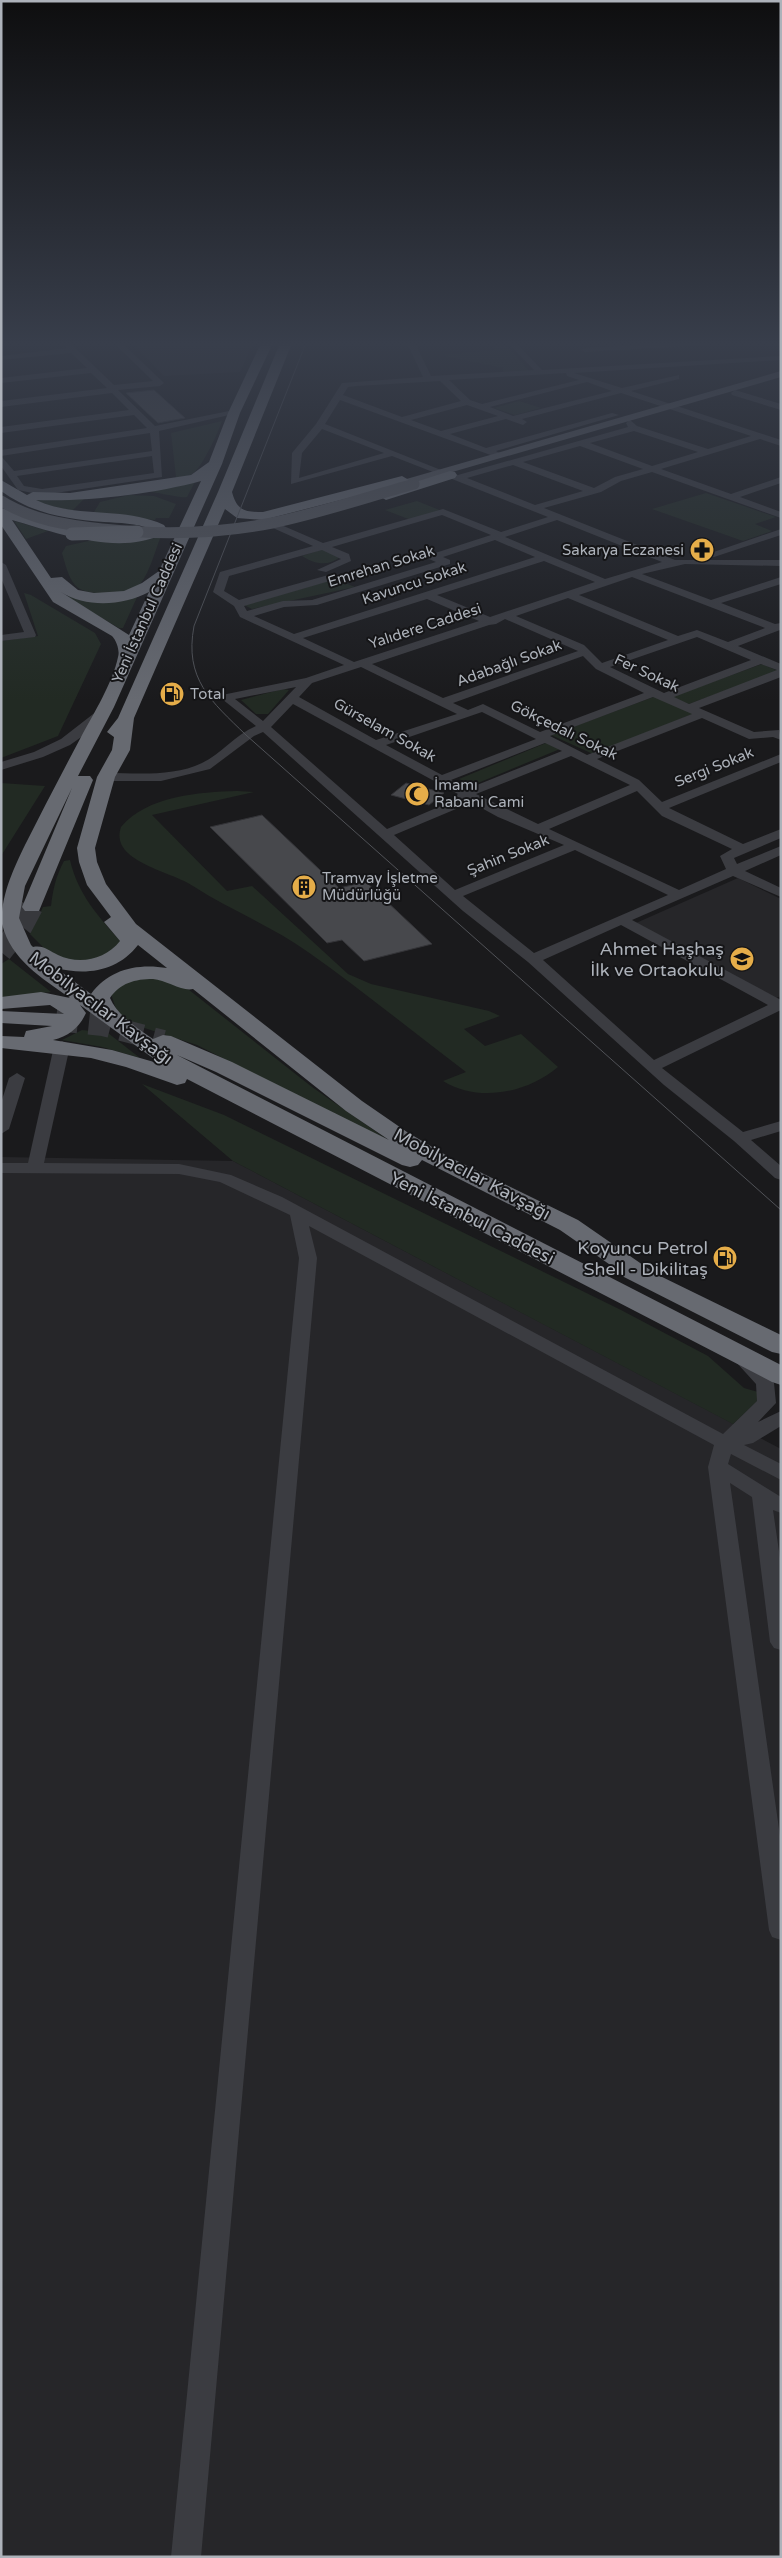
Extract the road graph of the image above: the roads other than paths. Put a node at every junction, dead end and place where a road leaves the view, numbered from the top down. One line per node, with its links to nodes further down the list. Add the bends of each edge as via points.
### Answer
1 (1, 462): 18 (street)
2 (110, 462): 18 (street)
3 (157, 462): 18 (street, via 159,475 42,492)
4 (237, 462): 20 (highway, Yeni İstanbul Caddesi)
5 (296, 462): 6 (street, via 294,482)
6 (361, 462)
7 (417, 462): 16 (street)
8 (482, 462): 16 (main road)
9 (495, 462): 16 (main road)
10 (512, 462): 16 (street)
11 (515, 462): 19 (street)
12 (634, 462): 15 (street)
13 (673, 462): 15 (street)
14 (215, 464): 18 (highway, via 196,478 182,482 82,496 39,496); 28 (highway, Yeni İstanbul Caddesi)
15 (652, 469): 19 (street); 21 (street)
16 (449, 475): 23 (street); 25 (highway, via 401,480); 29 (highway); 30 (main road, bridge, via 262,524 207,530)
17 (781, 480): 21 (street)
18 (4, 484): 24 (highway, via 29,502 50,511 151,524 158,531 143,538 109,536 50,528); 30 (main road, via 21,506 40,514)
19 (592, 491): 23 (street)
20 (225, 492): 25 (highway, via 233,512); 34 (highway, Yeni İstanbul Caddesi)
21 (730, 497): 27 (street)
22 (1, 501): 30 (main road, bridge, via 19,512 50,521)
23 (534, 508): 26 (street)
24 (1, 513): 63 (highway, via 54,595 118,633 123,638)
25 (263, 516): 29 (highway, via 259,522)
26 (558, 517): 32 (street, Emrehan Sokak); 39 (street)
27 (775, 520): 31 (street)
28 (185, 526): 30 (highway, via 177,501 144,493 112,496 88,508 91,515 106,522); 42 (highway, Yeni İstanbul Caddesi)
29 (276, 526): 33 (street); 34 (highway, via 223,536)
30 (138, 530): 42 (highway, bridge, via 72,534 44,545 41,555 60,584 82,595 108,597 132,594 146,588)
31 (781, 531): 37 (street, via 710,555)
32 (498, 536): 33 (street, via 443,512); 36 (street); 48 (street, Emrehan Sokak, via 433,557 446,562)
33 (321, 546): 35 (street); 41 (street, via 345,556 346,561)
34 (198, 556): 78 (highway, Yeni İstanbul Caddesi)
35 (289, 556): 41 (street); 52 (street, via 224,574 218,592)
36 (544, 558): 46 (street); 49 (street, Kavuncu Sokak)
37 (715, 560): 38 (street, Yalıdere Caddesi); 39 (street, Yalıdere Caddesi)
38 (778, 560)
39 (674, 563): 43 (street, Yalıdere Caddesi)
40 (1, 565): 47 (street)
41 (314, 566): 44 (street)
42 (164, 572): 63 (highway, Yeni İstanbul Caddesi)
43 (633, 574): 46 (street, Yalıdere Caddesi); 51 (street)
44 (343, 578): 48 (street); 52 (street)
45 (781, 580): 51 (street)
46 (605, 583): 50 (street, Yalıdere Caddesi)
47 (6, 584): 58 (street, via 31,635)
48 (365, 587): 53 (street, Emrehan Sokak, via 313,603 283,604)
49 (428, 595): 55 (street); 59 (street, Kavuncu Sokak)
50 (570, 595): 54 (street, Yalıdere Caddesi); 60 (street)
51 (712, 603): 57 (street)
52 (238, 604): 53 (street)
53 (244, 615): 59 (street)
54 (507, 616): 55 (street, Yalıdere Caddesi); 56 (street, Fer Sokak)
55 (492, 622): 65 (street, Yalıdere Caddesi)
56 (520, 622): 62 (street, Fer Sokak, via 580,647); 68 (street)
57 (778, 627): 61 (street)
58 (1, 638)
59 (293, 638): 65 (street)
60 (678, 640): 61 (street, via 697,633); 66 (street)
61 (728, 646): 64 (street)
62 (584, 652): 66 (street, Fer Sokak); 73 (street, Adabağlı Sokak)
63 (126, 656): 74 (highway, Yeni İstanbul Caddesi)
64 (761, 660): 67 (street); 71 (street)
65 (358, 665): 68 (street); 70 (street, Yalıdere Caddesi)
66 (600, 667): 71 (street, Fer Sokak)
67 (781, 668)
68 (377, 670): 73 (street)
69 (781, 673): 75 (street)
70 (308, 681): 72 (street, Yalıdere Caddesi); 79 (street, via 226,697)
71 (659, 695): 75 (street, Fer Sokak); 81 (street)
72 (291, 698): 79 (street, Yalıdere Caddesi); 82 (street, Gürselam Sokak)
73 (443, 702): 76 (street)
74 (106, 708): 86 (street, via 66,741 29,758); 91 (highway, Yeni İstanbul Caddesi)
75 (688, 708): 77 (street, Fer Sokak)
76 (467, 714): 81 (street, Gökçedalı Sokak, via 484,708); 82 (street, Gökçedalı Sokak)
77 (702, 714): 80 (street, Fer Sokak, via 753,736); 85 (street)
78 (126, 718): 87 (highway, Mobilyacılar Kavşağı, via 121,750); 105 (highway, via 86,775)
79 (264, 727): 87 (street, Yalıdere Caddesi, via 198,769 161,777); 95 (street)
80 (779, 733)
81 (543, 738): 83 (street, Gökçedalı Sokak); 88 (street)
82 (376, 744): 88 (street, Gürselam Sokak)
83 (571, 752): 85 (street, Gökçedalı Sokak); 90 (street)
84 (781, 758): 92 (street, Sergi Sokak)
85 (587, 759): 89 (street, Gökçedalı Sokak)
86 (1, 766)
87 (106, 777): 104 (highway, Mobilyacılar Kavşağı, via 86,848 88,862)
88 (441, 780): 90 (street, Gürselam Sokak)
89 (638, 786): 92 (street, Gökçedalı Sokak); 93 (street)
90 (466, 794): 93 (street, Gürselam Sokak); 95 (street, via 452,806)
91 (58, 799): 100 (highway); 107 (highway, Mobilyacılar Kavşağı, via 15,886 8,918)
92 (660, 807): 97 (street, Gökçedalı Sokak)
93 (538, 829): 96 (street, Gürselam Sokak)
94 (781, 833): 97 (street)
95 (386, 834): 102 (street)
96 (575, 845): 102 (street, Şahin Sokak); 103 (street, Gürselam Sokak)
97 (743, 849): 99 (street, via 727,856)
98 (781, 850): 99 (street)
99 (734, 871): 101 (street); 103 (street)
100 (1, 881)
101 (781, 893)
102 (454, 895): 108 (street)
103 (679, 895): 106 (street)
104 (106, 900): 107 (highway, via 109,916 130,941 125,951 102,963 86,967 54,962); 111 (highway, Mobilyacılar Kavşağı, via 129,928)
105 (32, 907)
106 (621, 920): 108 (street); 110 (street)
107 (14, 930): 115 (highway, Mobilyacılar Kavşağı, via 32,960)
108 (533, 960): 119 (street)
109 (1, 1003): 114 (highway, via 44,998 61,1001 71,1006 75,1013 70,1025 61,1031 43,1036)
110 (779, 1006): 119 (street)
111 (238, 1014): 115 (highway, via 182,978 156,972 130,975 105,987 99,998 104,1007); 129 (highway, Mobilyacılar Kavşağı, via 354,1106 398,1136 442,1162 569,1225)
112 (1, 1017): 113 (highway, Mobilyacılar Kavşağı)
113 (56, 1020)
114 (1, 1036)
115 (138, 1039): 122 (highway, Mobilyacılar Kavşağı, via 184,1069)
116 (163, 1041): 129 (highway, Mobilyacılar Kavşağı, via 224,1067)
117 (1, 1042): 118 (highway, Mobilyacılar Kavşağı)
118 (62, 1046): 122 (highway, Mobilyacılar Kavşağı, via 97,1052 158,1070 257,1115); 126 (street)
119 (652, 1067): 124 (street)
120 (17, 1078): 123 (street)
121 (781, 1126): 124 (street)
122 (297, 1128): 131 (highway, Yeni İstanbul Caddesi)
123 (1, 1129)
124 (740, 1138): 127 (street)
125 (1, 1168): 126 (street)
126 (35, 1168): 128 (street, via 180,1170 225,1178)
127 (781, 1175)
128 (298, 1213): 134 (street); 141 (street, via 308,1258)
129 (647, 1279): 130 (highway)
130 (781, 1346)
131 (740, 1356): 132 (highway, Yeni İstanbul Caddesi); 134 (street, via 765,1383 767,1403)
132 (781, 1376)
133 (781, 1417): 134 (street, via 746,1438)
134 (724, 1444): 135 (street); 136 (street)
135 (718, 1467): 137 (street); 140 (street)
136 (781, 1473)
137 (761, 1494): 138 (street); 139 (street)
138 (781, 1506)
139 (781, 1642)
140 (781, 1930)
141 (186, 2557)

